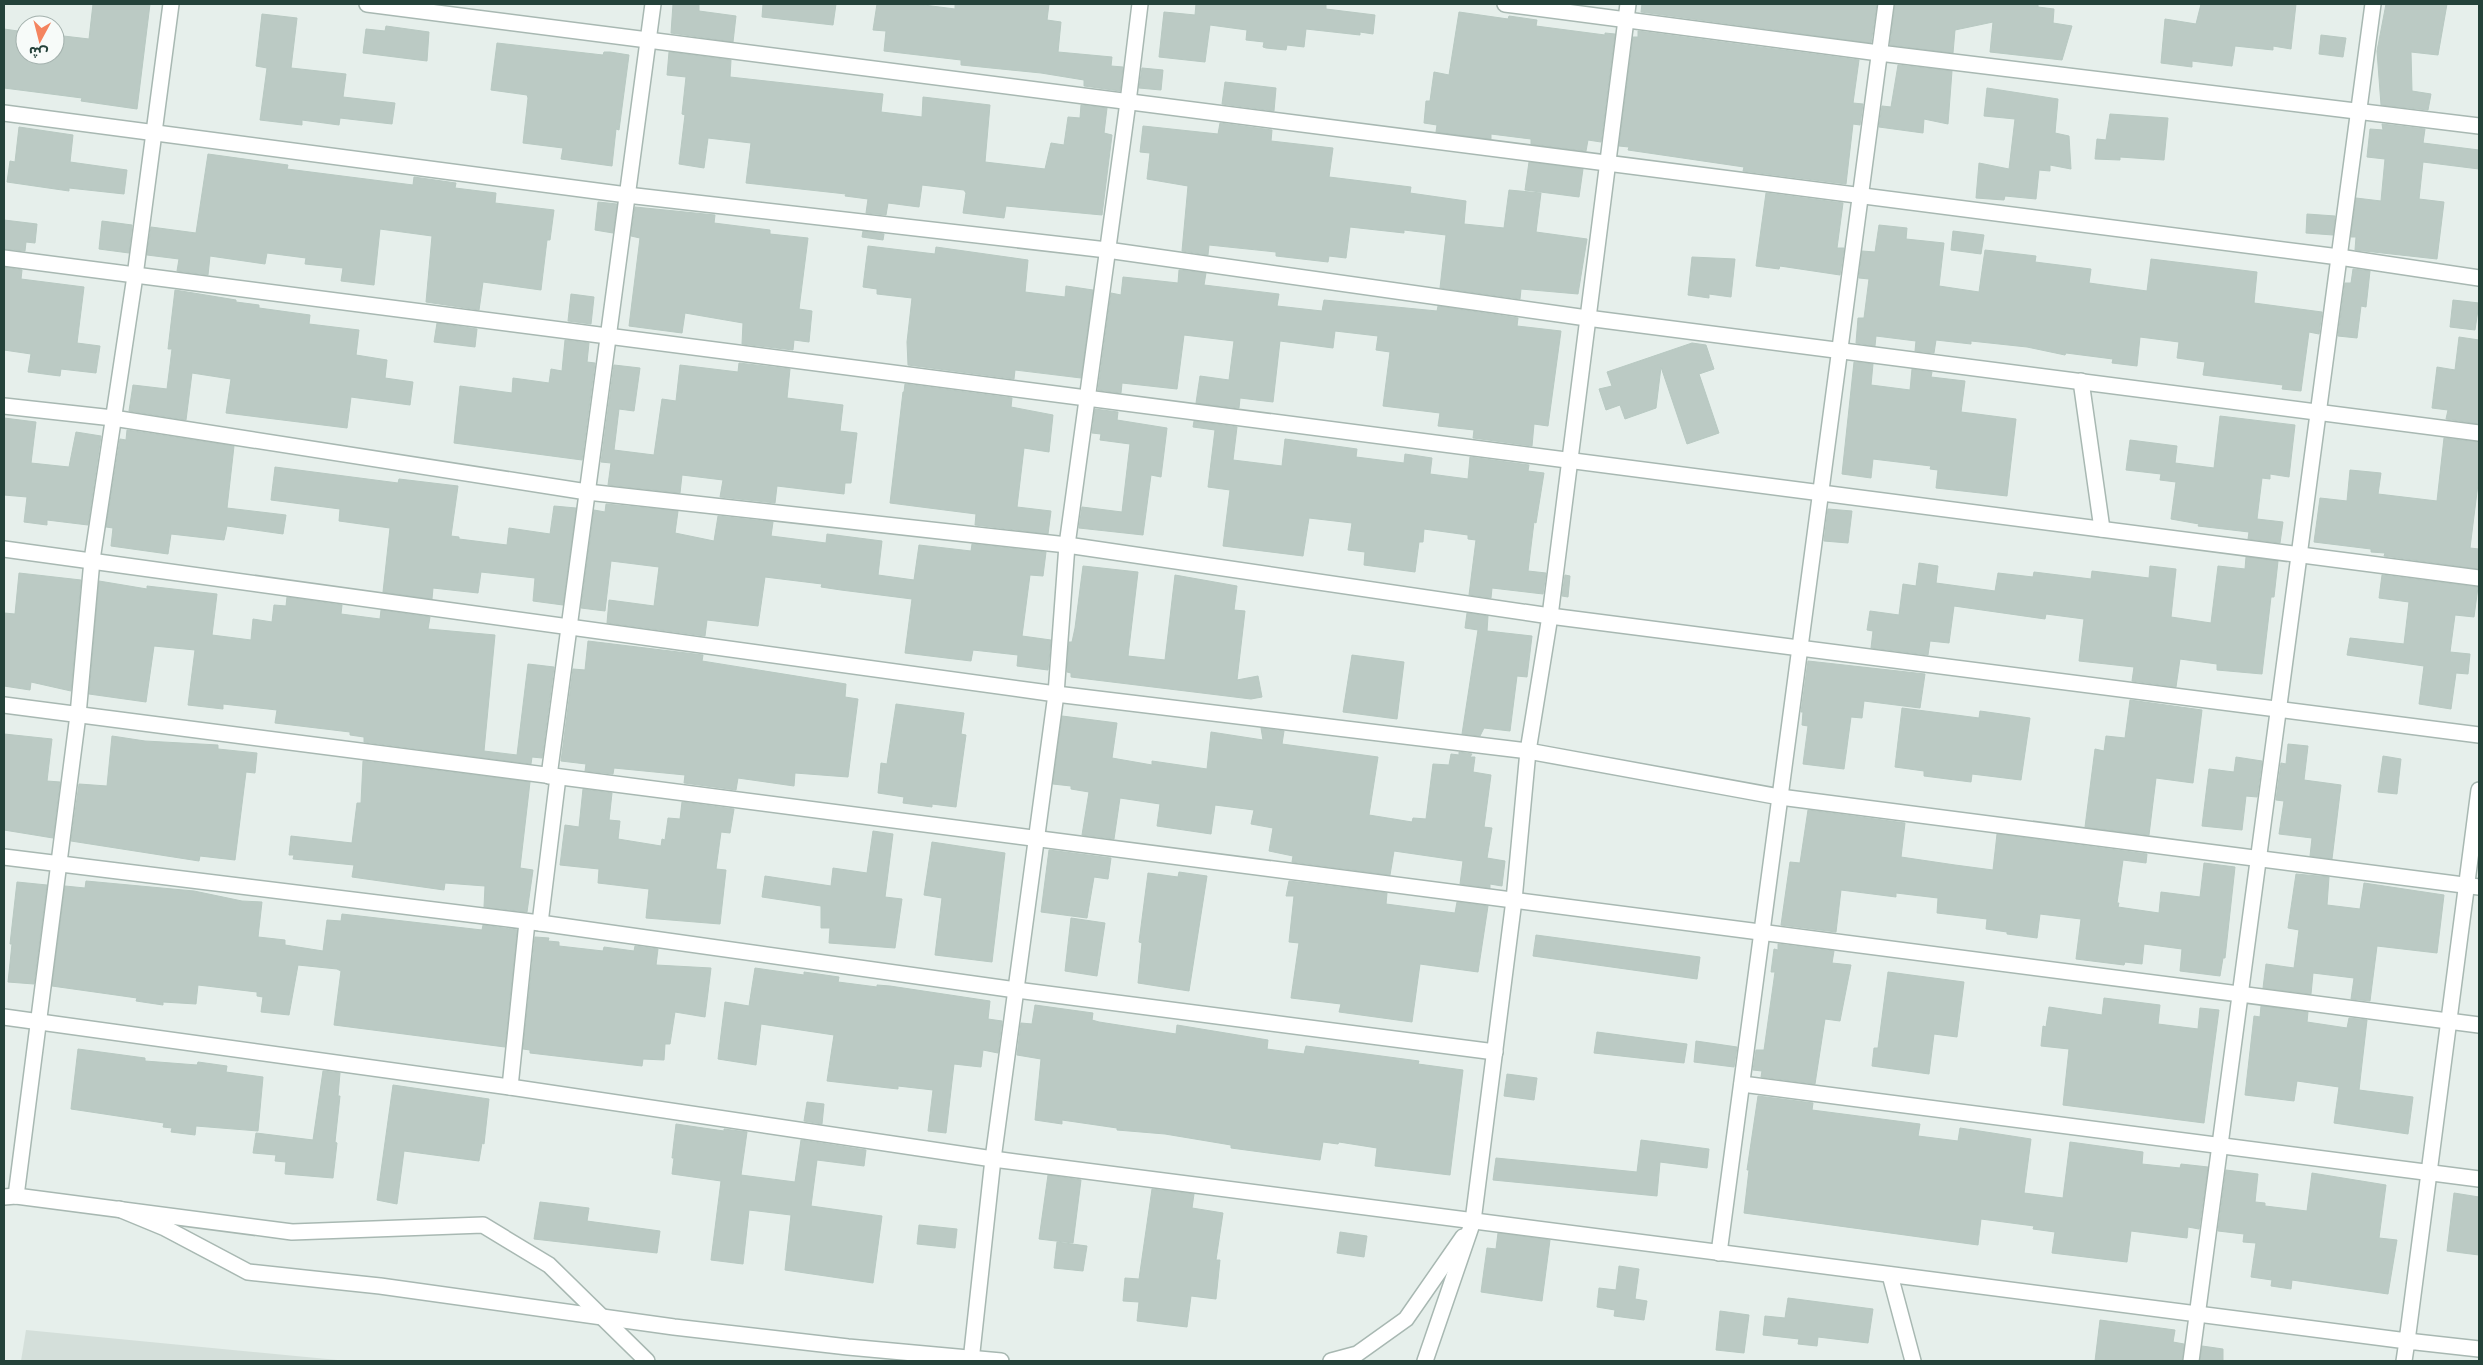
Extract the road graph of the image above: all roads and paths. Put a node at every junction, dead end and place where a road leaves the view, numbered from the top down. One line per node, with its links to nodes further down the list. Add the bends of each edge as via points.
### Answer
1 (171, 4): 16 (street)
2 (367, 4): 10 (street)
3 (653, 4): 10 (street)
4 (1140, 4): 12 (street)
5 (1505, 4): 9 (street)
6 (1628, 4): 9 (street)
7 (1886, 4): 11 (street)
8 (2373, 4): 13 (street)
9 (1626, 20): 11 (street); 17 (street)
10 (648, 40): 12 (street); 18 (street)
11 (1879, 53): 13 (street); 19 (street)
12 (1128, 102): 17 (street); 20 (street)
13 (2358, 110): 15 (street); 21 (street)
14 (4, 113): 16 (street)
15 (2479, 126)
16 (154, 134): 18 (street); 23 (street)
17 (1607, 163): 19 (street); 25 (street)
18 (627, 195): 20 (street); 26 (street)
19 (1861, 196): 21 (street); 27 (street)
20 (1107, 250): 25 (street); 29 (street)
21 (2339, 257): 24 (street); 31 (street)
22 (4, 258): 23 (street)
23 (136, 276): 26 (street); 32 (street)
24 (2479, 278)
25 (1587, 318): 27 (street); 34 (street)
26 (608, 337): 29 (street); 35 (street)
27 (1840, 350): 28 (street); 36 (street)
28 (2081, 381): 31 (street); 37 (street)
29 (1086, 399): 34 (street); 38 (street)
30 (4, 406): 32 (street)
31 (2318, 412): 33 (street); 40 (street)
32 (113, 418): 35 (street); 41 (street)
33 (2479, 433)
34 (1569, 461): 36 (street); 43 (street)
35 (587, 492): 38 (street); 44 (street)
36 (1821, 493): 37 (street); 45 (street)
37 (2102, 529): 40 (street)
38 (1067, 546): 43 (street); 46 (street)
39 (4, 549): 41 (street)
40 (2300, 554): 42 (street); 48 (street)
41 (92, 560): 44 (street); 49 (street)
42 (2479, 578)
43 (1550, 616): 45 (street); 51 (street)
44 (569, 626): 46 (street); 52 (street)
45 (1800, 648): 48 (street); 54 (street)
46 (1056, 694): 51 (street); 55 (street)
47 (4, 705): 49 (street)
48 (2279, 710): 50 (street); 57 (street)
49 (78, 715): 52 (street); 58 (street)
50 (2479, 735)
51 (1528, 751): 54 (street); 60 (street)
52 (553, 777): 55 (street); 61 (street)
53 (2479, 790): 59 (street)
54 (1780, 797): 57 (street); 62 (street)
55 (1035, 839): 60 (street); 63 (street)
56 (4, 857): 58 (street)
57 (2259, 858): 59 (street); 64 (street)
58 (57, 864): 61 (street); 67 (street)
59 (2473, 886): 66 (street)
60 (1514, 900): 62 (street); 69 (street)
61 (534, 923): 63 (street); 71 (street)
62 (1762, 932): 64 (street); 70 (street)
63 (1016, 990): 69 (street); 73 (street)
64 (2241, 994): 66 (street); 72 (street)
65 (4, 1017): 67 (street)
66 (2449, 1020): 68 (street); 74 (street)
67 (39, 1023): 71 (street); 76 (street)
68 (2479, 1025)
69 (1495, 1052): 78 (street)
70 (1742, 1084): 72 (street); 79 (street)
71 (510, 1087): 73 (street)
72 (2220, 1145): 74 (street); 81 (street)
73 (993, 1159): 78 (street); 85 (street)
74 (2429, 1172): 75 (street); 83 (street)
75 (2479, 1179)
76 (10, 1196): 77 (street)
77 (119, 1209): 82 (street, via 165,1228 248,1272 380,1286); 82 (street, via 292,1232 483,1225 549,1266)
78 (1473, 1221): 79 (street); 88 (street, via 1406,1319 1357,1354); 89 (street)
79 (1719, 1253): 80 (street)
80 (1890, 1275): 81 (street); 90 (street)
81 (2198, 1314): 83 (street); 91 (street)
82 (602, 1318): 85 (street); 86 (street)
83 (2407, 1341): 84 (street); 92 (street)
84 (2479, 1350)
85 (971, 1360): 87 (street)
86 (647, 1361)
87 (1001, 1361)
88 (1331, 1361)
89 (1425, 1361)
90 (1913, 1361)
91 (2192, 1361)
92 (2404, 1361)

